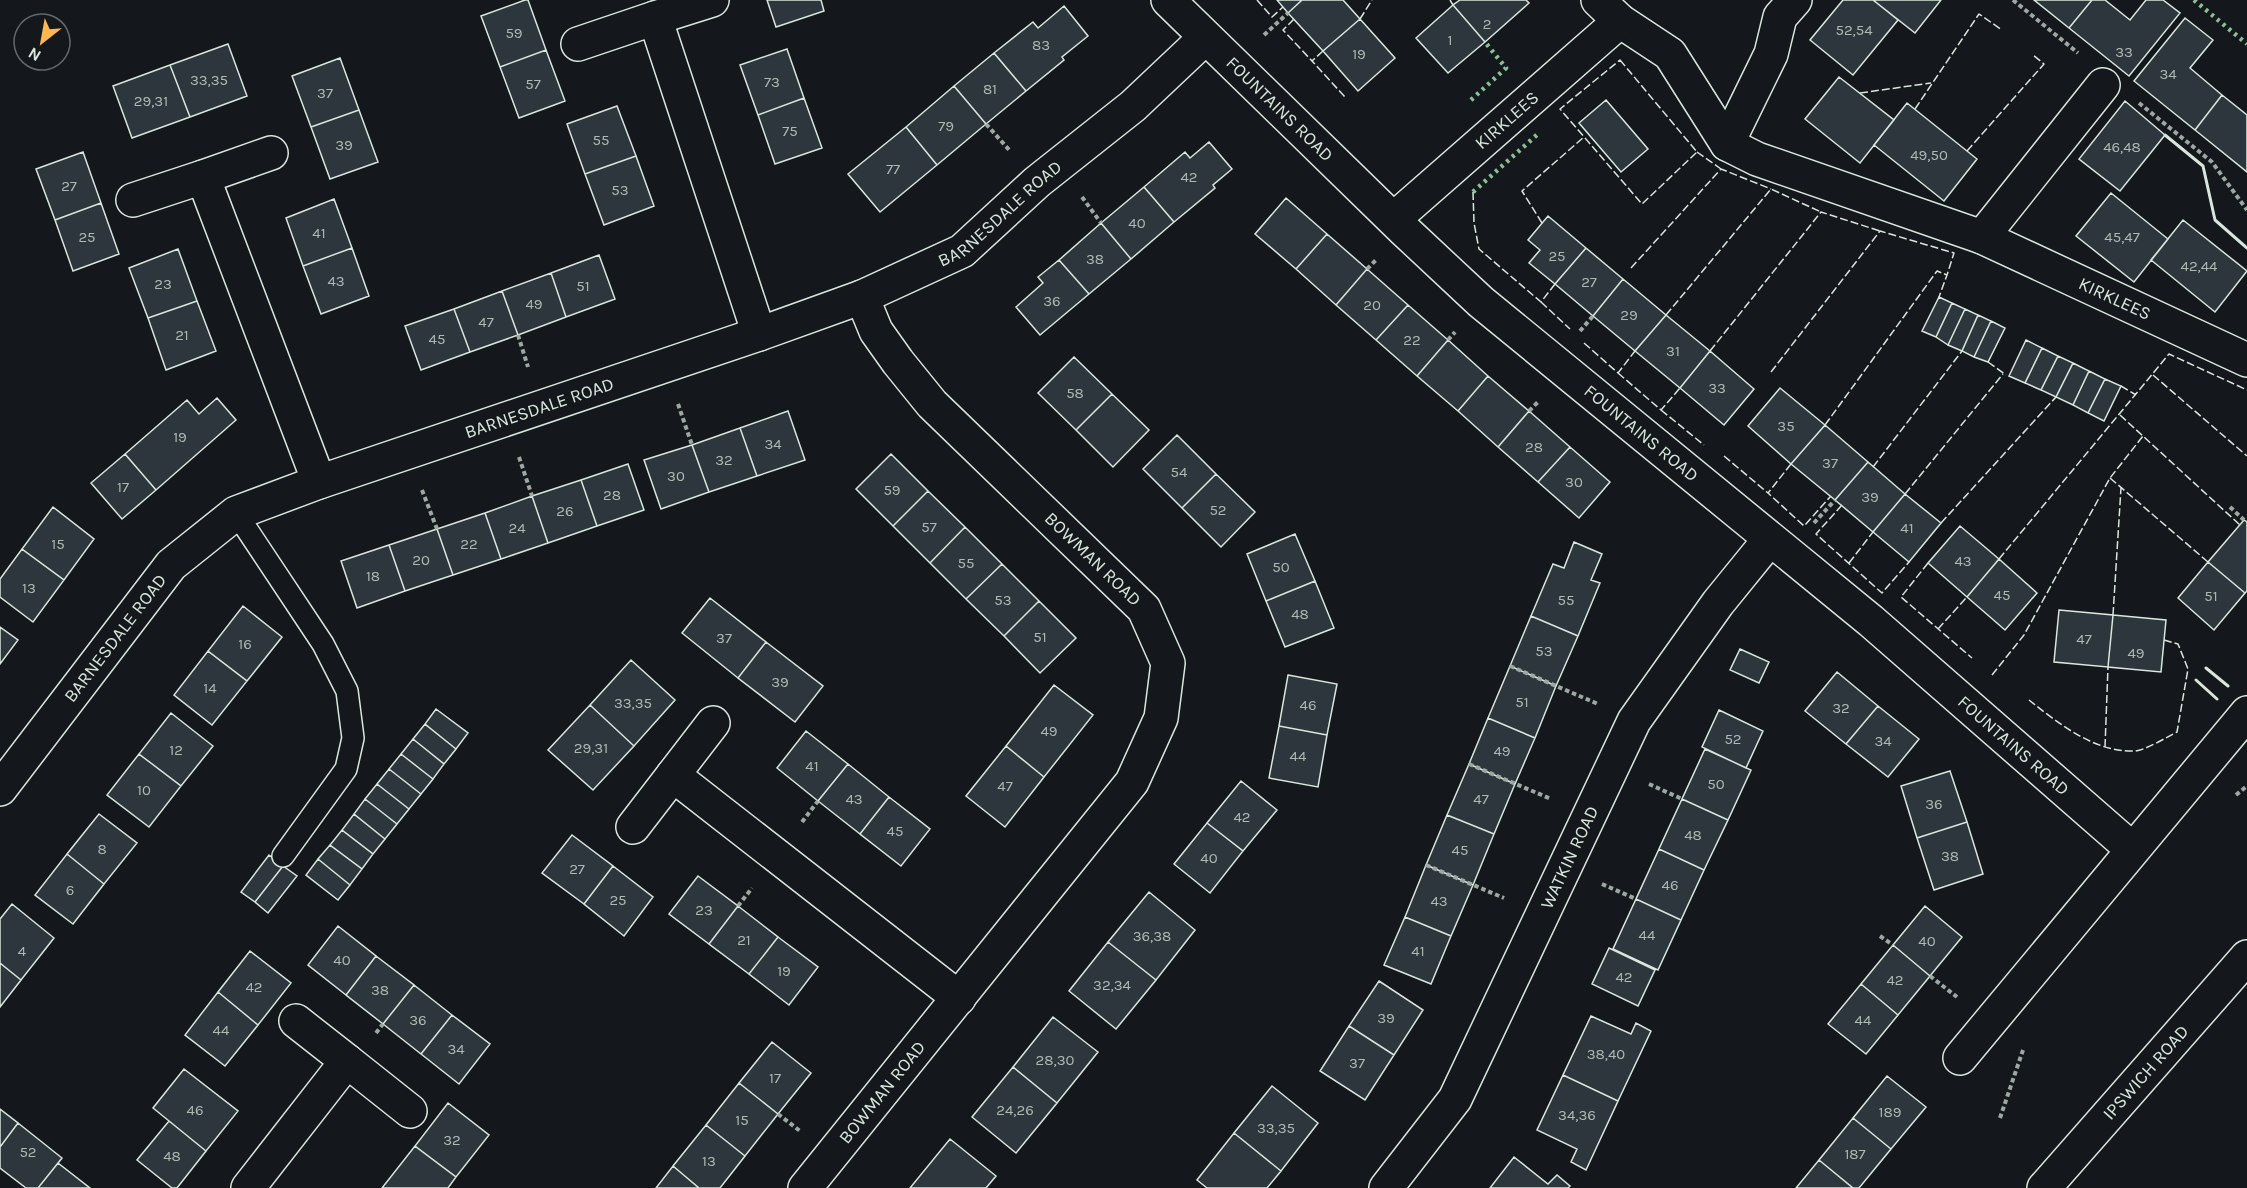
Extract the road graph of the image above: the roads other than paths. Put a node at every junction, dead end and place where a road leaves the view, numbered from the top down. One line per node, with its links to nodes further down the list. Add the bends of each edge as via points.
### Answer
1 (712, 0): 5 (main road)
2 (1168, 0): 6 (main road, FOUNTAINS ROAD)
3 (1795, 0): 9 (main road, via 1780,17 1771,54)
4 (1609, 11): 9 (main road, KIRKLEES, via 1670,54); 13 (main road, KIRKLEES)
5 (655, 18): 7 (main road); 16 (main road)
6 (1205, 38): 13 (main road, FOUNTAINS ROAD); 15 (main road, BARNESDALE ROAD, via 1133,106 1037,182 962,251)
7 (578, 44)
8 (2103, 85): 14 (main road)
9 (1727, 144): 14 (main road, KIRKLEES, via 1757,159)
10 (271, 153): 11 (main road)
11 (203, 177): 12 (main road); 18 (main road)
12 (133, 200)
13 (1394, 219): 20 (main road, FOUNTAINS ROAD, via 1481,302)
14 (1982, 237): 17 (main road, KIRKLEES)
15 (862, 297): 16 (main road, BARNESDALE ROAD); 29 (main road, BOWMAN ROAD, via 876,331 932,404 1144,609 1168,663 1161,718 1132,782)
16 (759, 334): 18 (main road, BARNESDALE ROAD)
17 (2247, 360)
18 (319, 482): 19 (main road, BARNESDALE ROAD)
19 (236, 513): 24 (main road, BARNESDALE ROAD, via 171,565); 27 (lane, via 323,644 347,691 353,738 346,769)
20 (1770, 539): 26 (main road, FOUNTAINS ROAD, via 1871,621); 36 (main road, WATKIN ROAD, via 1718,603 1634,721 1455,1099)
21 (2247, 713): 26 (main road)
22 (713, 723): 23 (main road)
23 (674, 775): 25 (main road); 29 (main road)
24 (0, 789)
25 (633, 827)
26 (2132, 849): 31 (main road)
27 (283, 856)
28 (2247, 957): 37 (main road, IPSWICH ROAD)
29 (959, 998): 35 (main road, BOWMAN ROAD)
30 (296, 1021): 32 (main road)
31 (1960, 1058)
32 (347, 1061): 33 (main road); 34 (main road)
33 (410, 1111)
34 (248, 1188)
35 (806, 1188)
36 (1386, 1188)
37 (2044, 1188)

